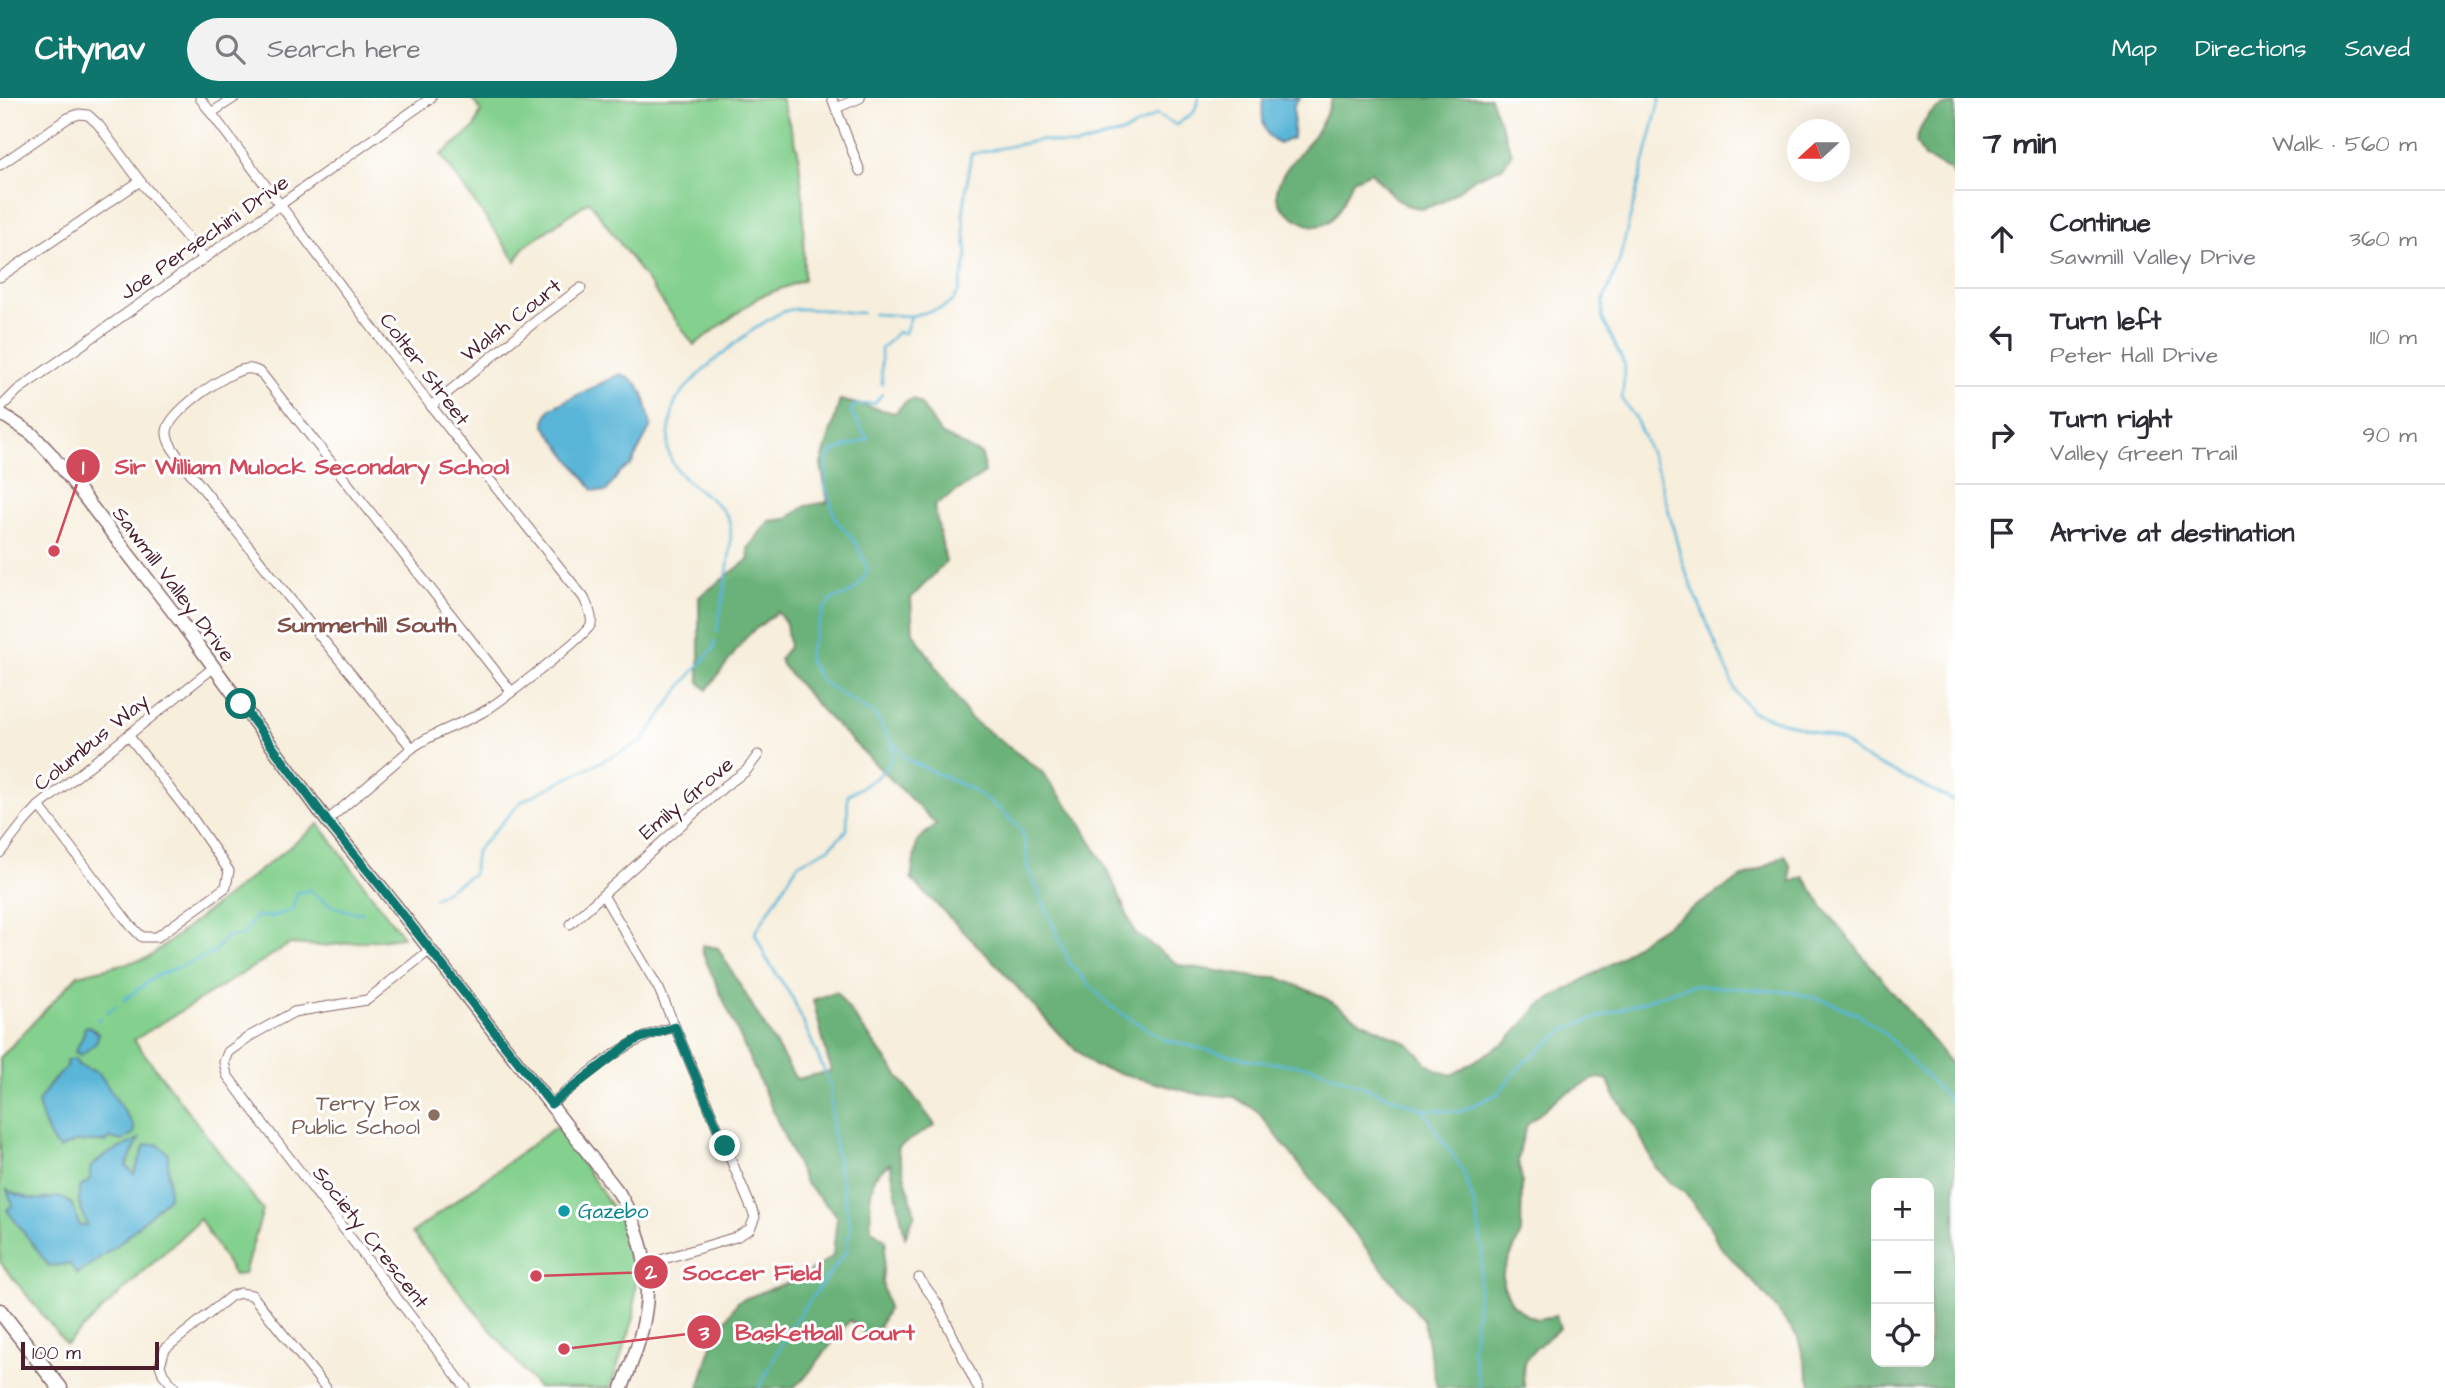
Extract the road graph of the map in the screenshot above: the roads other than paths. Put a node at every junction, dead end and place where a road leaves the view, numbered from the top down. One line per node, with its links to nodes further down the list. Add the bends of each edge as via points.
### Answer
1 (200, 98): 7 (street, Colter Street)
2 (234, 98): 7 (street)
3 (431, 98): 11 (street, Joe Persechini Drive)
4 (832, 98): 6 (street)
5 (860, 98): 6 (street)
6 (836, 108): 9 (street)
7 (211, 113): 11 (street, Colter Street)
8 (0, 165): 10 (street, via 68,118 88,115)
9 (860, 171)
10 (140, 181): 12 (street); 13 (street)
11 (281, 204): 12 (street, Joe Persechini Drive); 15 (street, Colter Street)
12 (204, 258): 16 (street, Joe Persechini Drive, via 18,390)
13 (0, 277)
14 (581, 288): 15 (street, Walsh Court)
15 (431, 406): 19 (street, Colter Street, via 584,598 591,616 591,624 579,640)
16 (0, 408)
17 (0, 413): 18 (street, Sawmill Valley Drive, via 32,433 51,454)
18 (213, 668): 20 (street, Columbus Way); 24 (street, Sawmill Valley Drive)
19 (511, 691): 21 (street, Colter Street, via 488,709); 21 (street, via 261,373 240,370 202,392 169,421 168,439)
20 (128, 736): 23 (street, Columbus Way); 23 (street, via 229,871 226,887 157,937 142,937)
21 (412, 748): 24 (street, Colter Street)
22 (758, 755): 26 (street, Emily Grove, via 743,774)
23 (39, 806): 25 (street, Columbus Way)
24 (327, 821): 28 (street, Sawmill Valley Drive)
25 (0, 853)
26 (603, 895): 27 (street, Emily Grove); 29 (street, via 659,989)
27 (570, 925)
28 (430, 950): 30 (street, Sawmill Valley Drive); 37 (street, Society Crescent, via 367,1000 294,1012 250,1036 228,1052 223,1062 241,1094)
29 (675, 1027): 30 (street, via 630,1045); 31 (street, via 755,1217 750,1229 736,1237)
30 (551, 1104): 31 (street, Sawmill Valley Drive, via 634,1218)
31 (644, 1265): 38 (street, Sawmill Valley Drive, via 646,1314)
32 (919, 1278): 39 (street, via 937,1303)
33 (0, 1311): 34 (main road)
34 (60, 1388)
35 (175, 1388): 36 (street, via 160,1365 165,1349 240,1293 252,1296)
36 (326, 1388)
37 (466, 1388)
38 (622, 1388)
39 (978, 1388)

